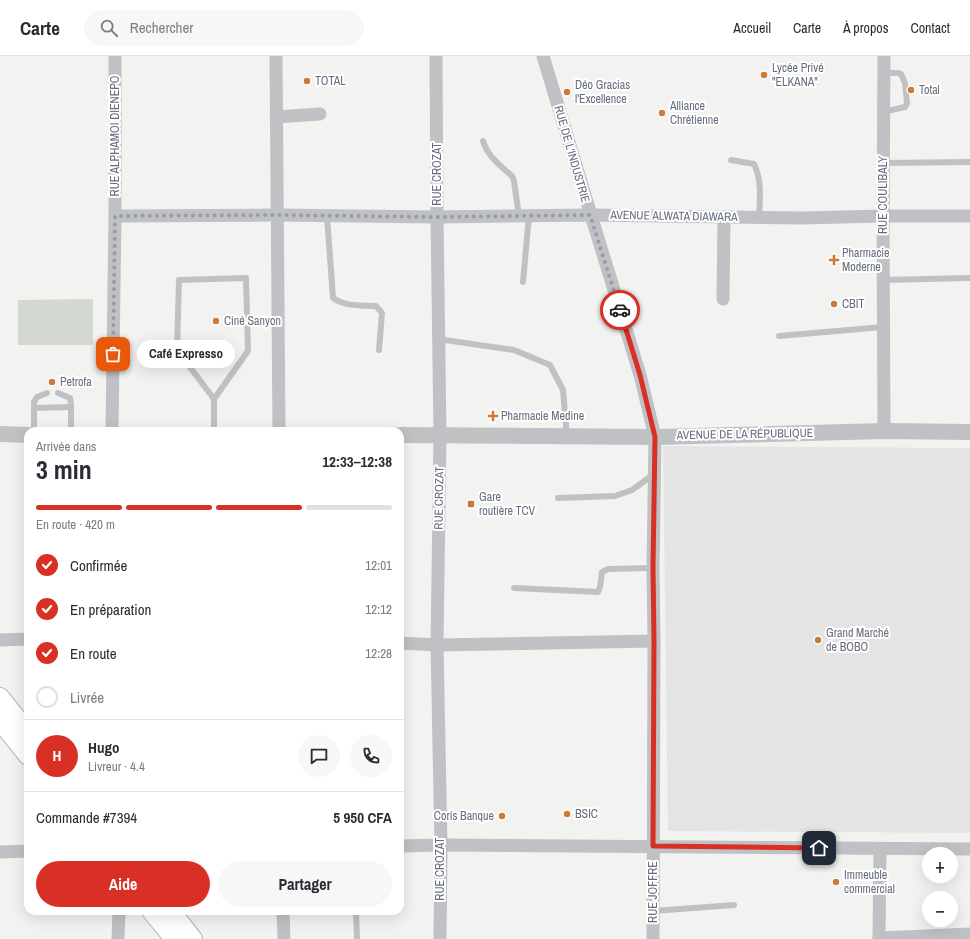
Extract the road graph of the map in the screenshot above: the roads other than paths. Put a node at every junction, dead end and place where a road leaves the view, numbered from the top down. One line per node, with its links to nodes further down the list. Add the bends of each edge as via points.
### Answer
1 (115, 56): 16 (street, RUE ALPHAMOI DIENEPO)
2 (276, 56): 9 (street)
3 (436, 56): 21 (street, RUE CROZAT)
4 (543, 56): 15 (street, RUE DE L'INDUSTRIE)
5 (884, 56): 6 (street, RUE COULIBALY)
6 (884, 73): 7 (street, RUE COULIBALY); 7 (lane, via 901,74 905,83 907,103 905,107)
7 (883, 112): 13 (street, RUE COULIBALY)
8 (320, 114): 9 (street)
9 (276, 117): 14 (street)
10 (483, 141): 18 (lane, via 489,154 512,176)
11 (731, 160): 23 (lane, via 754,164 757,169)
12 (970, 162): 13 (lane)
13 (883, 163): 19 (street, RUE COULIBALY)
14 (277, 215): 16 (street, AVENUE ALWATA DIAWARA); 17 (street, AVENUE ALWATA DIAWARA); 41 (street)
15 (590, 215): 18 (street, AVENUE ALWATA DIAWARA); 22 (street, AVENUE ALWATA DIAWARA); 49 (street, RUE DE L'INDUSTRIE, via 640,375)
16 (115, 216): 39 (street, RUE ALPHAMOI DIENEPO)
17 (327, 216): 21 (street, AVENUE ALWATA DIAWARA); 31 (lane, via 334,298 348,305 376,306 382,313)
18 (524, 216): 21 (street, AVENUE ALWATA DIAWARA); 26 (lane)
19 (883, 216): 20 (street, AVENUE ALWATA DIAWARA); 23 (street, AVENUE ALWATA DIAWARA); 25 (street, RUE COULIBALY)
20 (970, 216)
21 (437, 217): 30 (street, RUE CROZAT)
22 (724, 217): 23 (street, AVENUE ALWATA DIAWARA); 27 (street)
23 (760, 217)
24 (970, 278): 25 (lane)
25 (883, 280): 28 (street, RUE COULIBALY)
26 (523, 282)
27 (723, 299)
28 (884, 327): 29 (lane); 42 (street, RUE COULIBALY)
29 (779, 336)
30 (438, 339): 47 (street, RUE CROZAT); 48 (lane, via 514,350 550,365 563,390)
31 (379, 350)
32 (46, 392): 36 (lane, via 37,397)
33 (58, 393): 35 (lane, via 70,398)
34 (214, 399): 34 (lane, via 177,350 179,280 246,278 248,351); 40 (lane)
35 (71, 406): 36 (lane); 38 (lane)
36 (34, 408): 37 (lane)
37 (34, 427)
38 (71, 427)
39 (112, 427)
40 (214, 427)
41 (279, 427)
42 (884, 431): 43 (street, AVENUE DE LA RÉPUBLIQUE); 49 (street, AVENUE DE LA RÉPUBLIQUE)
43 (970, 432)
44 (0, 434): 45 (street)
45 (24, 434)
46 (404, 435): 47 (street, AVENUE DE LA RÉPUBLIQUE)
47 (440, 435): 48 (street, AVENUE DE LA RÉPUBLIQUE); 58 (street, RUE CROZAT)
48 (567, 436): 49 (street, AVENUE DE LA RÉPUBLIQUE)
49 (655, 437): 50 (street, RUE JOFFRE)
50 (654, 474): 51 (lane, via 632,490 615,496); 52 (street, RUE JOFFRE)
51 (558, 498)
52 (653, 568): 53 (lane, via 608,569 602,572 598,592); 56 (street, RUE JOFFRE)
53 (514, 588)
54 (24, 639): 55 (street)
55 (0, 640)
56 (654, 641): 58 (street); 65 (street, RUE JOFFRE)
57 (404, 643): 58 (street)
58 (437, 645): 63 (street, RUE CROZAT)
59 (0, 698): 61 (main road)
60 (0, 721): 62 (main road)
61 (24, 727)
62 (24, 751)
63 (441, 845): 64 (street); 65 (street); 84 (street, RUE CROZAT)
64 (404, 846)
65 (653, 846): 66 (street); 71 (street, RUE JOFFRE)
66 (880, 849): 67 (street); 78 (street)
67 (970, 849)
68 (24, 851): 69 (street)
69 (0, 852)
70 (734, 905): 71 (lane)
71 (653, 911): 85 (street, RUE JOFFRE)
72 (119, 915): 79 (street)
73 (154, 915): 80 (main road)
74 (174, 915): 81 (main road)
75 (283, 915): 82 (street)
76 (356, 915): 83 (lane)
77 (970, 934): 78 (street)
78 (879, 938)
79 (118, 939)
80 (174, 939)
81 (193, 939)
82 (284, 939)
83 (357, 939)
84 (440, 939)
85 (653, 939)

